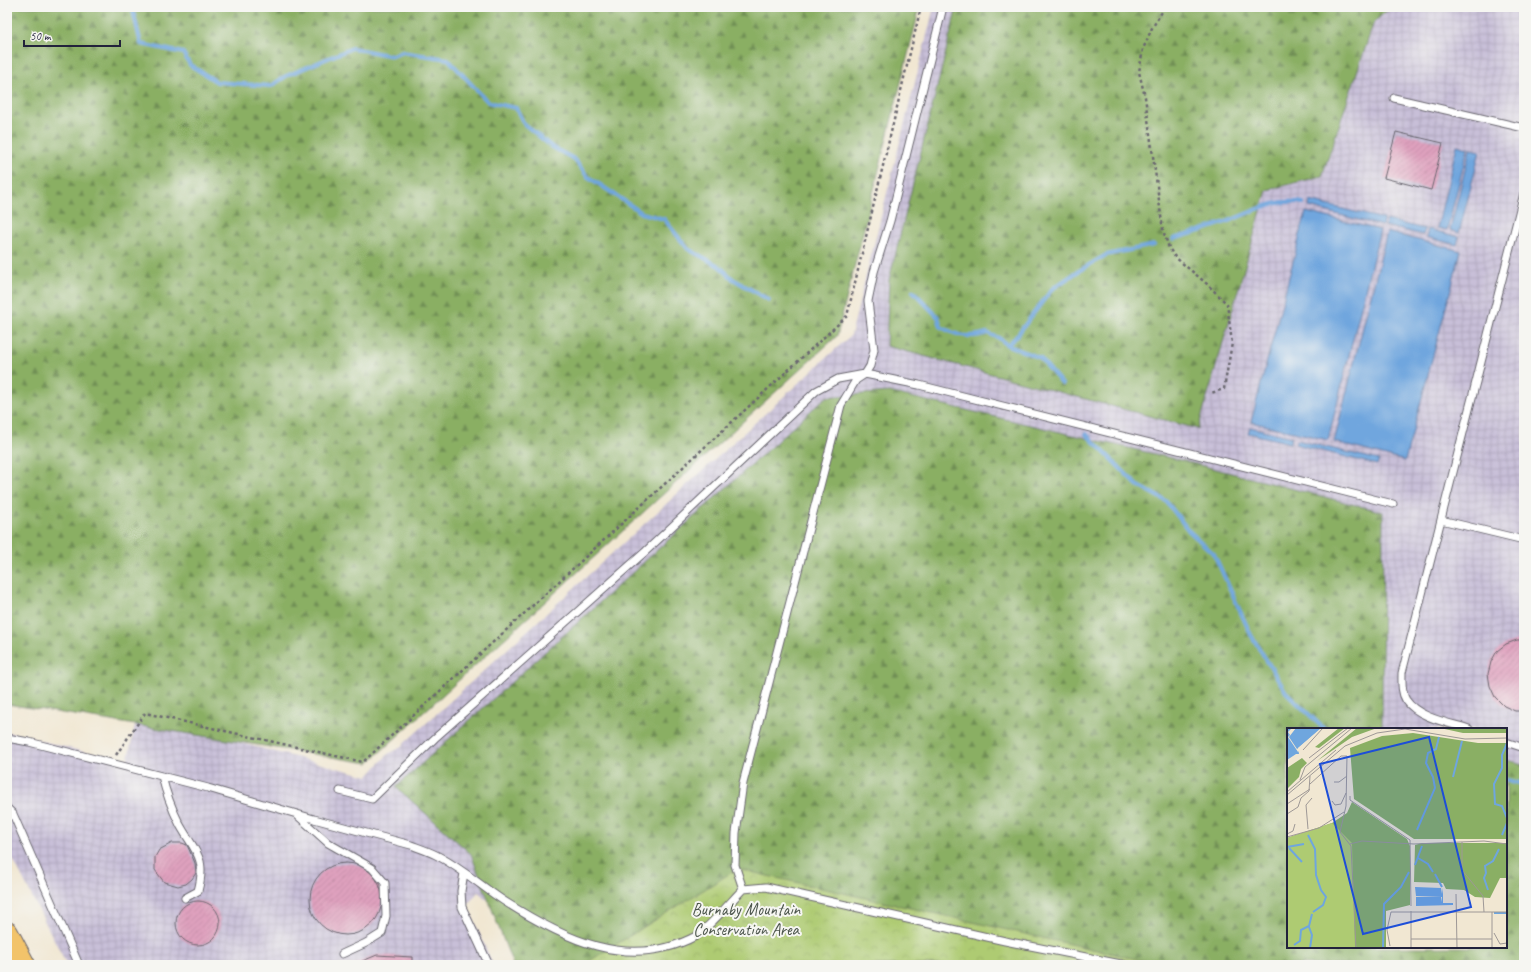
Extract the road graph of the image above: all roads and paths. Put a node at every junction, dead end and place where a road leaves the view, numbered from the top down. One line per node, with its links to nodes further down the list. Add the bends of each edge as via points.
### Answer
1 (921, 7): 16 (path, via 847,316 362,762 145,713)
2 (943, 7): 7 (lane, via 890,221 874,272 868,301 874,350 870,366)
3 (1165, 7): 8 (path, via 1143,49 1139,72 1145,97 1163,230 1169,248 1174,257 1227,304 1232,344 1224,389)
4 (1394, 98): 5 (lane)
5 (1524, 128)
6 (1524, 193): 10 (lane)
7 (864, 374): 9 (lane, via 919,384); 18 (lane, via 838,379 816,391 646,551 435,738 372,799); 22 (lane, via 856,380 841,405 743,783 736,833 735,865)
8 (1211, 394)
9 (1393, 504)
10 (1441, 520): 11 (lane); 12 (lane, via 1402,673 1402,689 1412,707)
11 (1524, 540)
12 (1466, 728)
13 (7, 738): 17 (lane)
14 (1507, 742): 15 (lane)
15 (1524, 748)
16 (112, 760)
17 (162, 776): 20 (lane); 23 (lane, via 166,796 181,827 198,852 202,877 198,891)
18 (340, 791)
19 (7, 808): 27 (lane, via 13,814)
20 (297, 814): 21 (lane, via 411,845 436,855); 25 (lane, via 328,843 372,868 385,883 386,916 382,933)
21 (464, 873): 22 (lane, via 503,900 563,935 586,945 620,952 657,950 697,936); 28 (lane, via 462,907)
22 (742, 889): 29 (lane, via 766,888)
23 (185, 898)
24 (7, 933): 26 (main road)
25 (342, 954)
26 (24, 965)
27 (79, 965)
28 (489, 965)
29 (1126, 965)

